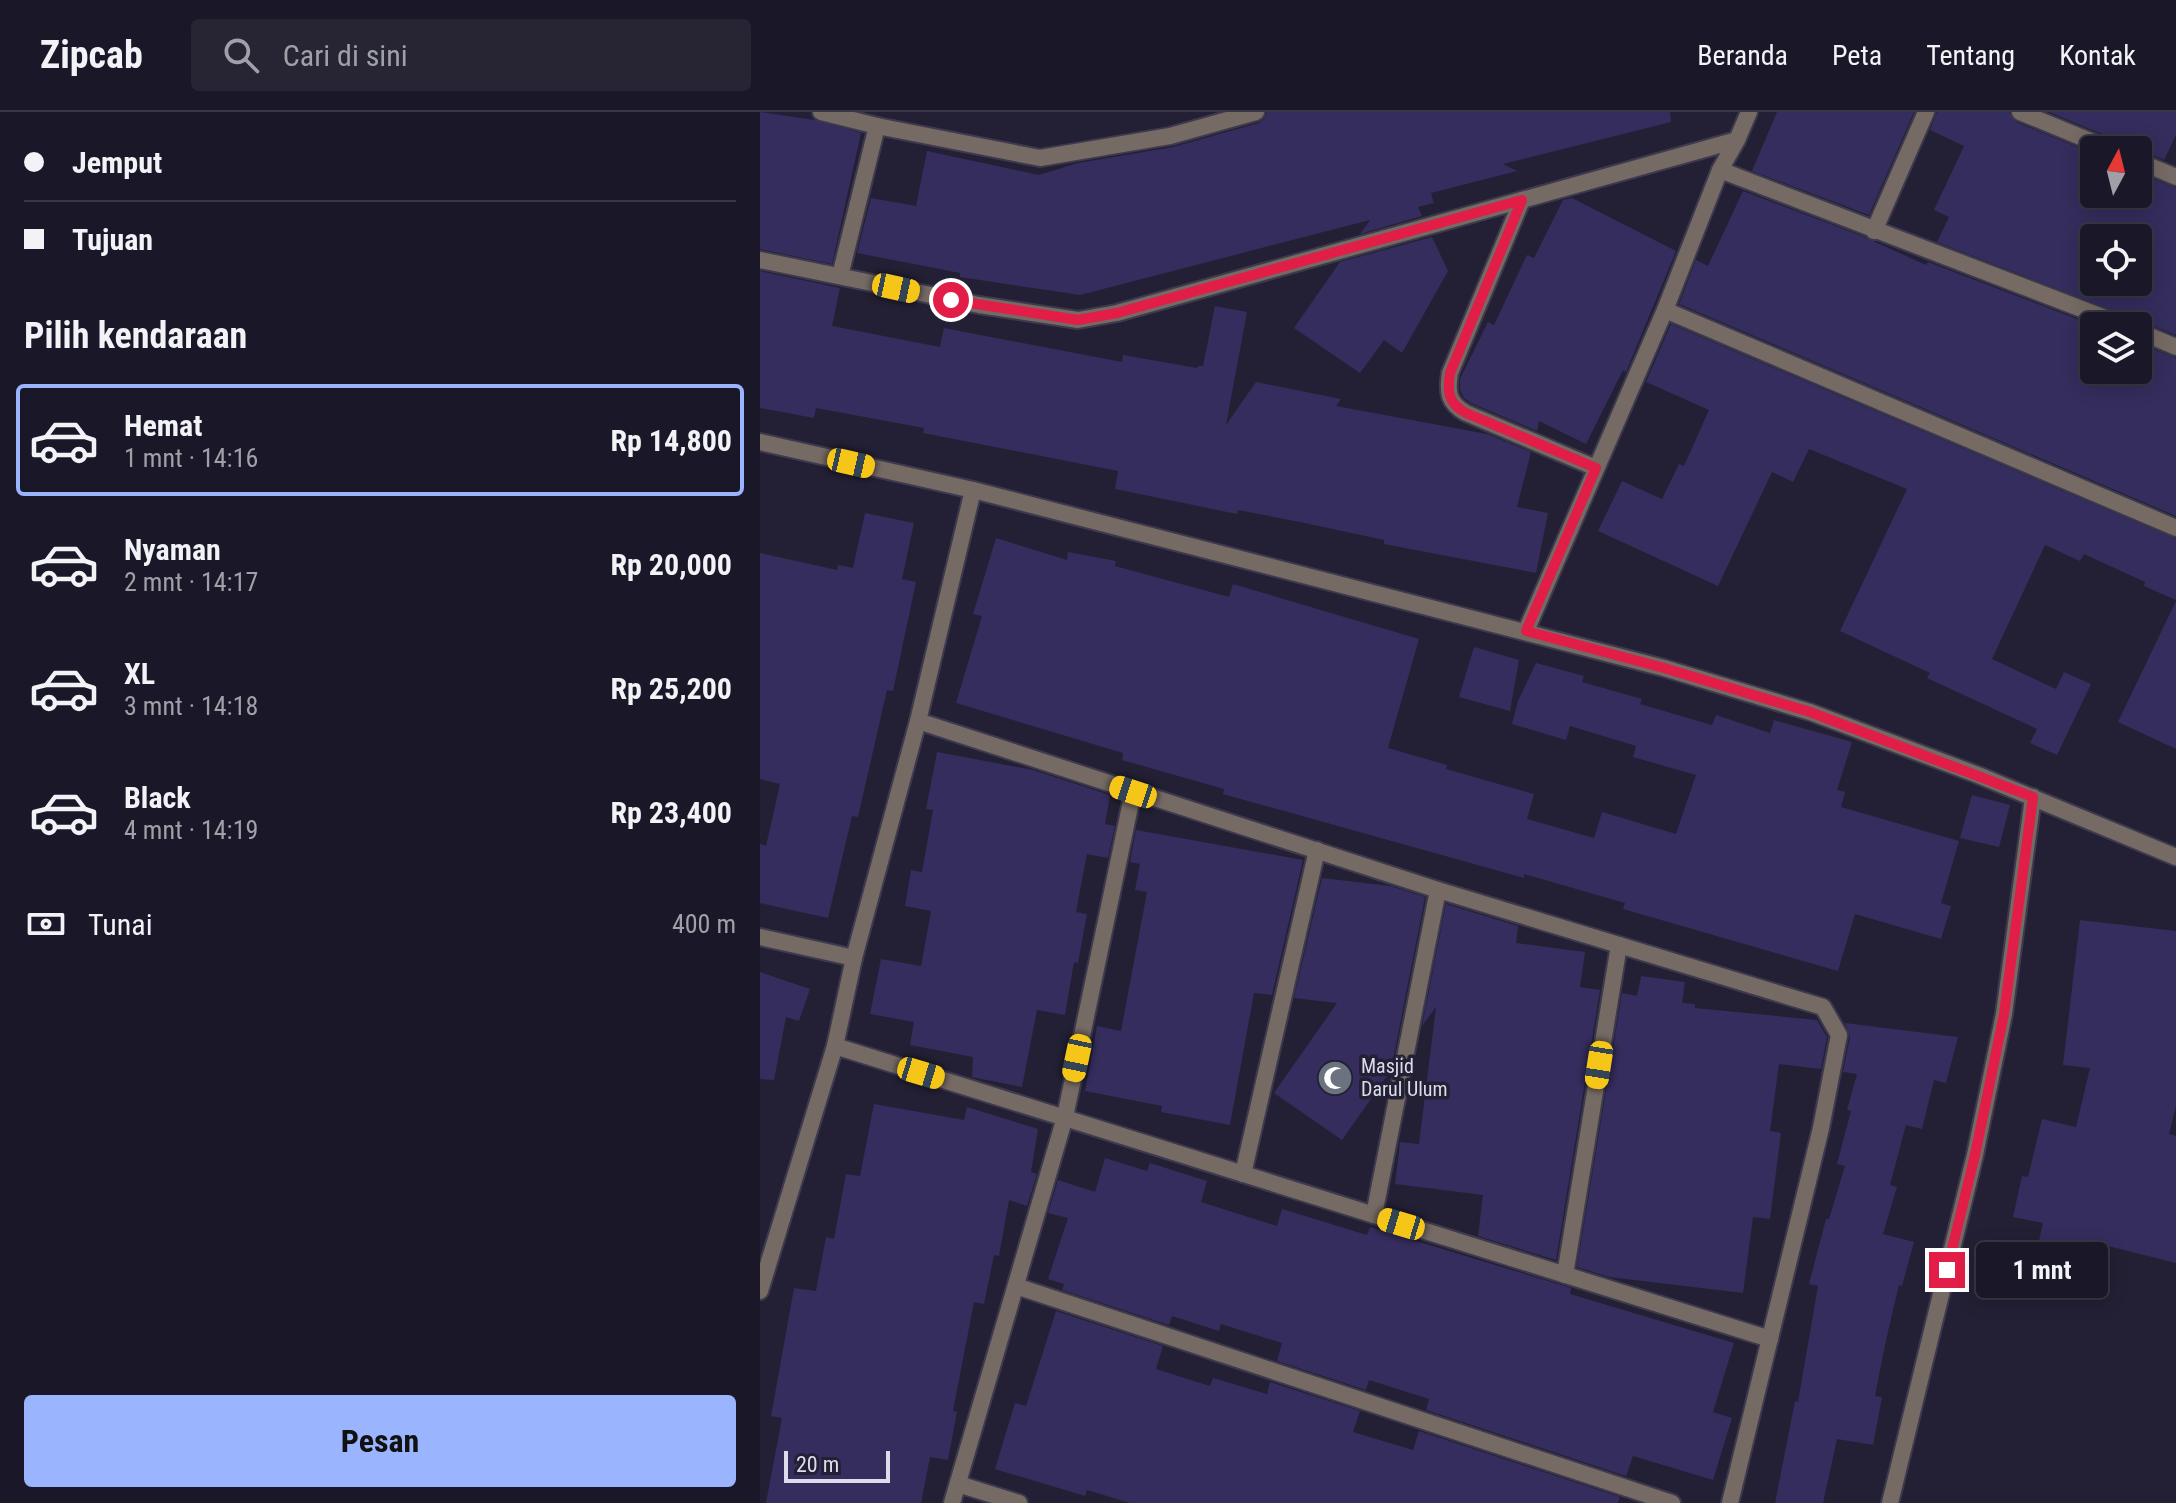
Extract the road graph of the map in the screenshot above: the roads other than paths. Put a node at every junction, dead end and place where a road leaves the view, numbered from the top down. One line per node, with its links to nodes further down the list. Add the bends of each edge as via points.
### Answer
1 (821, 112): 6 (street)
2 (1256, 112): 6 (street, via 1170,136 1040,158)
3 (1749, 112): 8 (street)
4 (1926, 112): 13 (street)
5 (2020, 112): 7 (street)
6 (877, 126): 15 (street)
7 (2080, 137)
8 (1737, 140): 10 (street); 12 (street)
9 (2152, 167): 11 (street)
10 (1720, 170): 13 (street); 16 (street)
11 (2176, 177)
12 (1522, 200): 15 (street, via 1078,320); 21 (street, via 1450,373 1447,392 1466,413)
13 (1874, 231): 17 (street)
14 (760, 260): 15 (street)
15 (840, 276)
16 (1665, 310): 21 (street); 23 (street)
17 (2089, 312)
18 (2152, 337): 19 (street)
19 (2176, 347)
20 (760, 442): 22 (street)
21 (1596, 468): 24 (street)
22 (973, 490): 24 (street); 25 (street)
23 (2176, 528)
24 (1526, 631): 27 (street, via 1810,712)
25 (918, 721): 26 (street); 33 (street)
26 (1133, 792): 28 (street); 35 (street)
27 (2033, 797): 29 (street); 47 (street, via 2004,1014)
28 (1317, 850): 30 (street); 36 (street)
29 (2176, 857)
30 (1438, 890): 32 (street); 37 (street)
31 (760, 937): 33 (street)
32 (1619, 945): 38 (street); 41 (street, via 1823,1007 1839,1035)
33 (854, 958): 34 (street)
34 (835, 1046): 35 (street); 40 (street)
35 (1065, 1117): 36 (street); 39 (street)
36 (1243, 1174): 37 (street)
37 (1374, 1215): 38 (street)
38 (1565, 1275): 41 (street)
39 (1016, 1286): 42 (street); 45 (street)
40 (760, 1291)
41 (1770, 1339): 46 (street)
42 (958, 1484): 43 (street); 44 (street)
43 (952, 1503)
44 (1019, 1503)
45 (1672, 1503)
46 (1730, 1503)
47 (1890, 1503)

